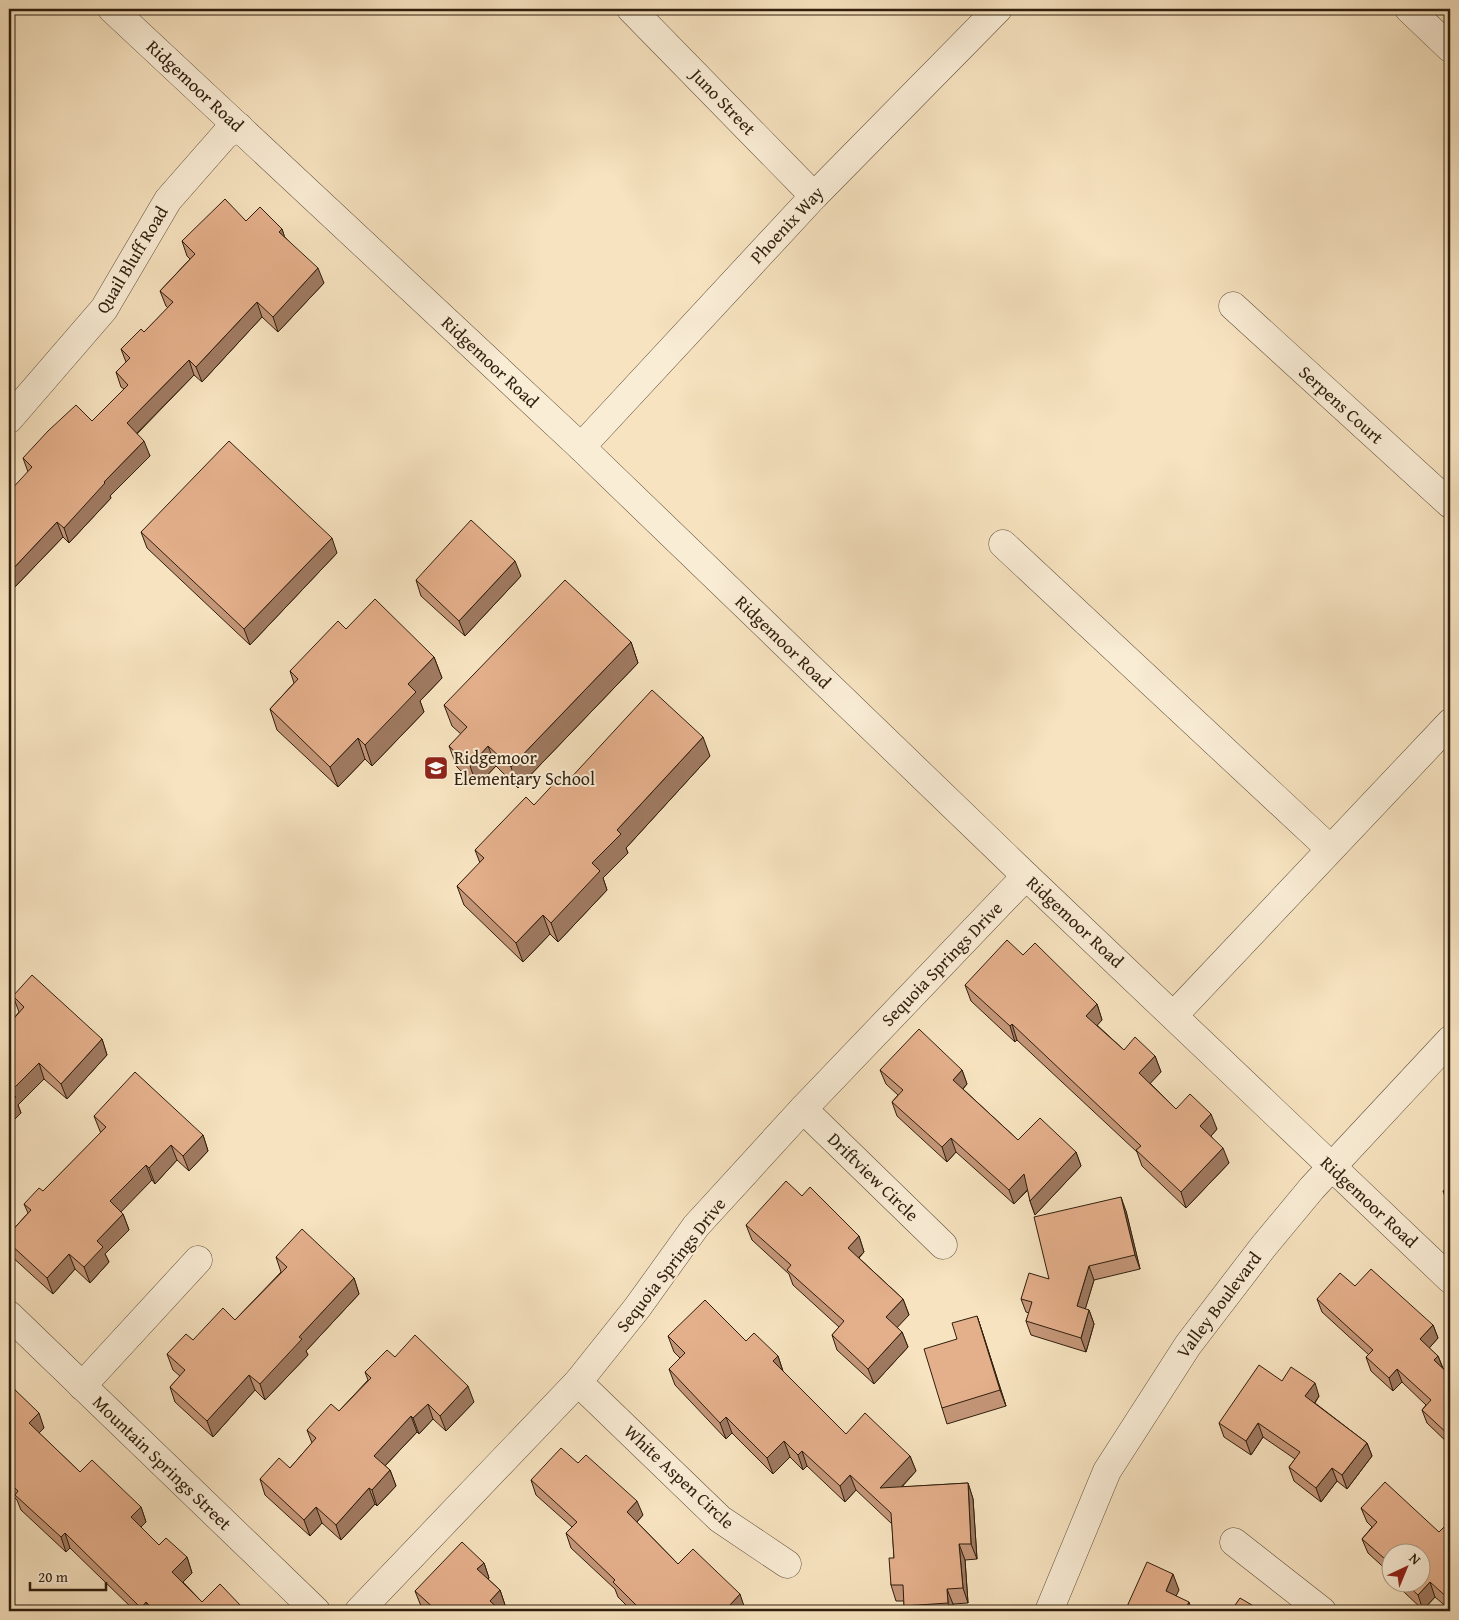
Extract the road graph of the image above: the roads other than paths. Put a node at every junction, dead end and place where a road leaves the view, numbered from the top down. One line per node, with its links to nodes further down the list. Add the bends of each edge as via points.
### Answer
1 (112, 9): 6 (street, Ridgemoor Road)
2 (631, 9): 7 (street, Juno Street)
3 (998, 9): 7 (street, Phoenix Way)
4 (1409, 9): 5 (street)
5 (1450, 48)
6 (239, 127): 9 (street, Quail Bluff Road, via 225,135 168,200 104,309); 10 (street, Ridgemoor Road)
7 (814, 196): 10 (street, Phoenix Way)
8 (1233, 306): 11 (street, Serpens Court)
9 (15, 401)
10 (581, 447): 15 (street, Ridgemoor Road)
11 (1450, 504)
12 (1003, 544): 14 (street)
13 (1448, 725): 14 (street)
14 (1330, 848): 16 (street)
15 (1026, 876): 16 (street, Ridgemoor Road); 18 (street, Sequoia Springs Drive)
16 (1174, 1014): 19 (street, Ridgemoor Road)
17 (1450, 1040): 19 (street, Valley Boulevard)
18 (803, 1109): 20 (street, Driftview Circle); 24 (street, Sequoia Springs Drive, via 696,1226)
19 (1332, 1167): 22 (street, Ridgemoor Road); 30 (street, Valley Boulevard, via 1262,1247 1188,1345 1107,1471)
20 (943, 1245)
21 (198, 1260): 25 (street)
22 (1450, 1279)
23 (9, 1315): 25 (street, Mountain Springs Street)
24 (578, 1382): 27 (street, White Aspen Circle, via 720,1518); 29 (street, Sequoia Springs Drive)
25 (82, 1386): 28 (street, Mountain Springs Street)
26 (1234, 1542): 31 (street)
27 (787, 1564)
28 (316, 1611)
29 (359, 1611)
30 (1049, 1611)
31 (1322, 1611)

